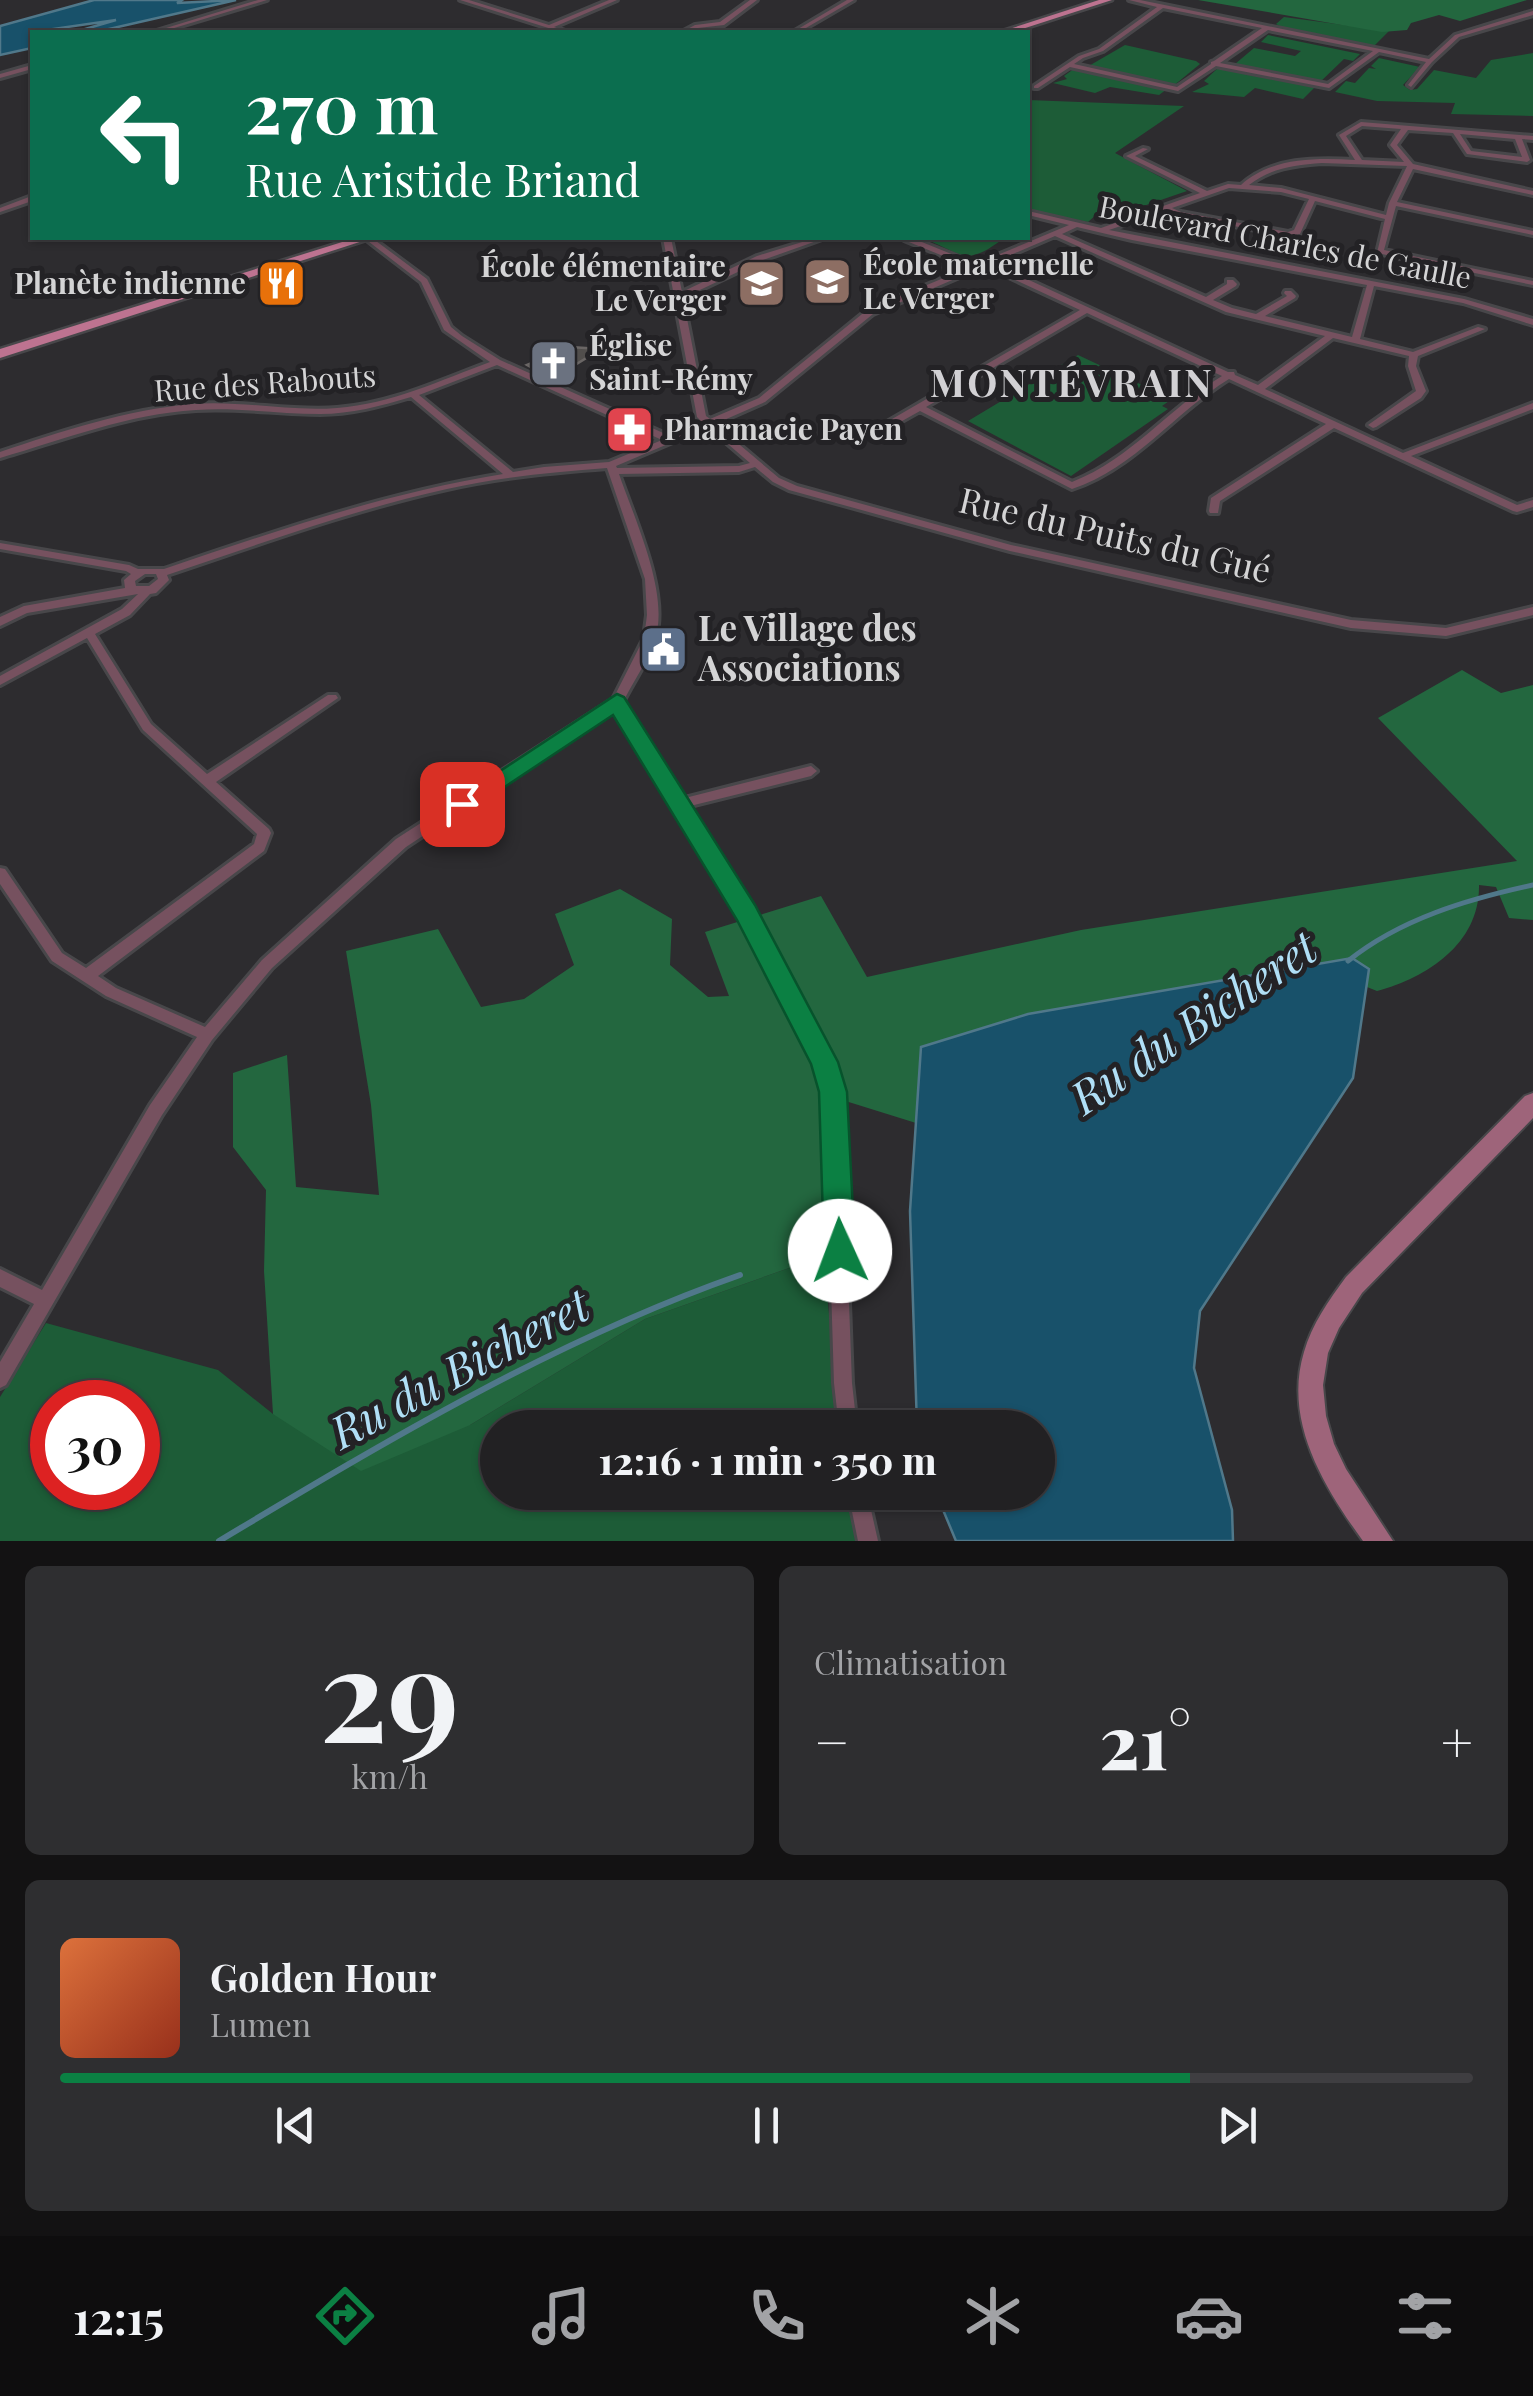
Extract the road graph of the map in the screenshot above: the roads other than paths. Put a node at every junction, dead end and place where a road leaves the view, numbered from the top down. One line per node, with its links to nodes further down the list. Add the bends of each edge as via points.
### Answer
1 (264, 0): 13 (street)
2 (463, 0): 8 (street)
3 (614, 0): 11 (street)
4 (754, 0): 15 (street, via 722,24)
5 (851, 0): 16 (street)
6 (1108, 0): 17 (main road)
7 (1132, 0): 9 (street)
8 (475, 1): 11 (street)
9 (1162, 6): 12 (street); 21 (street)
10 (1533, 13): 19 (street, via 1456,36)
11 (549, 27): 14 (street)
12 (1267, 28): 18 (street); 20 (street)
13 (163, 30)
14 (559, 30)
15 (689, 30)
16 (799, 30)
17 (1012, 30)
18 (1378, 51): 19 (street); 20 (street, via 1328,86)
19 (1430, 61): 24 (street)
20 (1213, 63): 21 (street, via 1178,89)
21 (1069, 65): 25 (street)
22 (30, 68): 23 (street)
23 (0, 76)
24 (1411, 86)
25 (1036, 88)
26 (1405, 129): 27 (street); 31 (street, via 1355,125 1342,135); 32 (street, via 1393,145)
27 (1455, 132): 28 (street); 28 (street, via 1469,153 1527,160)
28 (1518, 136): 29 (street)
29 (1533, 138)
30 (1145, 148): 34 (street, via 1128,156)
31 (1359, 160): 32 (street); 33 (street, via 1289,164)
32 (1407, 163): 35 (street); 38 (street)
33 (1246, 185): 34 (street); 36 (street)
34 (1205, 193): 39 (street)
35 (1533, 193)
36 (1312, 200): 39 (street, via 1296,232 1288,234); 42 (street)
37 (30, 201): 40 (street)
38 (1393, 204): 42 (street); 45 (street)
39 (1165, 208): 44 (street)
40 (0, 210)
41 (1030, 214): 43 (street, Boulevard Charles de Gaulle)
42 (1388, 218): 52 (street)
43 (1076, 225): 44 (street, Boulevard Charles de Gaulle); 46 (street)
44 (1102, 232): 59 (street, Boulevard Charles de Gaulle)
45 (1531, 233)
46 (1054, 234): 54 (street); 62 (street)
47 (361, 240): 69 (main road)
48 (370, 240): 71 (street, via 424,280 447,328)
49 (667, 240): 61 (street)
50 (815, 240): 61 (street)
51 (913, 240): 55 (street)
52 (1380, 251): 53 (street); 58 (street)
53 (1376, 263)
54 (987, 264): 55 (street); 63 (street)
55 (974, 266): 77 (street, via 862,316 774,392)
56 (1533, 270): 58 (street)
57 (1230, 282): 62 (street)
58 (1529, 282)
59 (1371, 284): 65 (street, Boulevard Charles de Gaulle); 68 (street)
60 (1288, 293): 64 (street)
61 (678, 297): 77 (street)
62 (1207, 300): 64 (street)
63 (1085, 311): 72 (street); 76 (street)
64 (1256, 318): 67 (street)
65 (1533, 322)
66 (1481, 329): 70 (street)
67 (1333, 334): 68 (street); 73 (street)
68 (1356, 339): 70 (street)
69 (0, 354)
70 (1414, 355): 79 (street, via 1418,396)
71 (498, 362): 74 (street); 81 (street)
72 (1231, 374): 73 (street); 76 (street, via 1144,442 1072,486)
73 (1261, 388): 78 (street)
74 (414, 395): 82 (street, Rue des Rabouts, via 330,411 180,411 81,428); 86 (street, Rue des Rabouts)
75 (1533, 406): 83 (street)
76 (920, 407): 80 (street)
77 (707, 420): 81 (street); 84 (street, Rue du Puits du Gué)
78 (1333, 424): 83 (street); 88 (street, via 1215,500)
79 (1372, 424)
80 (883, 428)
81 (671, 440): 85 (street)
82 (0, 454)
83 (1403, 456): 87 (street, via 1516,510)
84 (757, 464): 85 (street); 94 (street, Rue du Puits du Gué, via 792,488 886,517 1275,610 1446,632)
85 (613, 468): 86 (street); 99 (street, via 650,579 653,615 650,638)
86 (509, 474): 91 (street, via 326,518)
87 (1533, 503)
88 (1214, 511)
89 (0, 546): 90 (street)
90 (137, 574): 91 (street); 92 (street)
91 (163, 574): 93 (street, via 162,584)
92 (131, 590): 93 (street); 95 (street, via 24,610)
93 (146, 592): 96 (street)
94 (1533, 611)
95 (0, 622)
96 (89, 633): 97 (street); 101 (street, via 147,727)
97 (0, 681)
98 (332, 698): 101 (street)
99 (617, 702): 102 (street); 105 (street, via 401,843 267,964)
100 (811, 771): 102 (street)
101 (207, 781): 104 (street, via 264,833 259,847)
102 (680, 804): 110 (street, via 796,1002 833,1092)
103 (0, 873): 104 (street, via 44,942)
104 (85, 977): 105 (street)
105 (207, 1035): 108 (street)
106 (1533, 1103): 113 (main road, via 1354,1285 1318,1340 1308,1376 1323,1456)
107 (0, 1278): 108 (street)
108 (45, 1300): 109 (street)
109 (0, 1379)
110 (847, 1410)
111 (861, 1510): 112 (street)
112 (868, 1541)
113 (1379, 1541)

